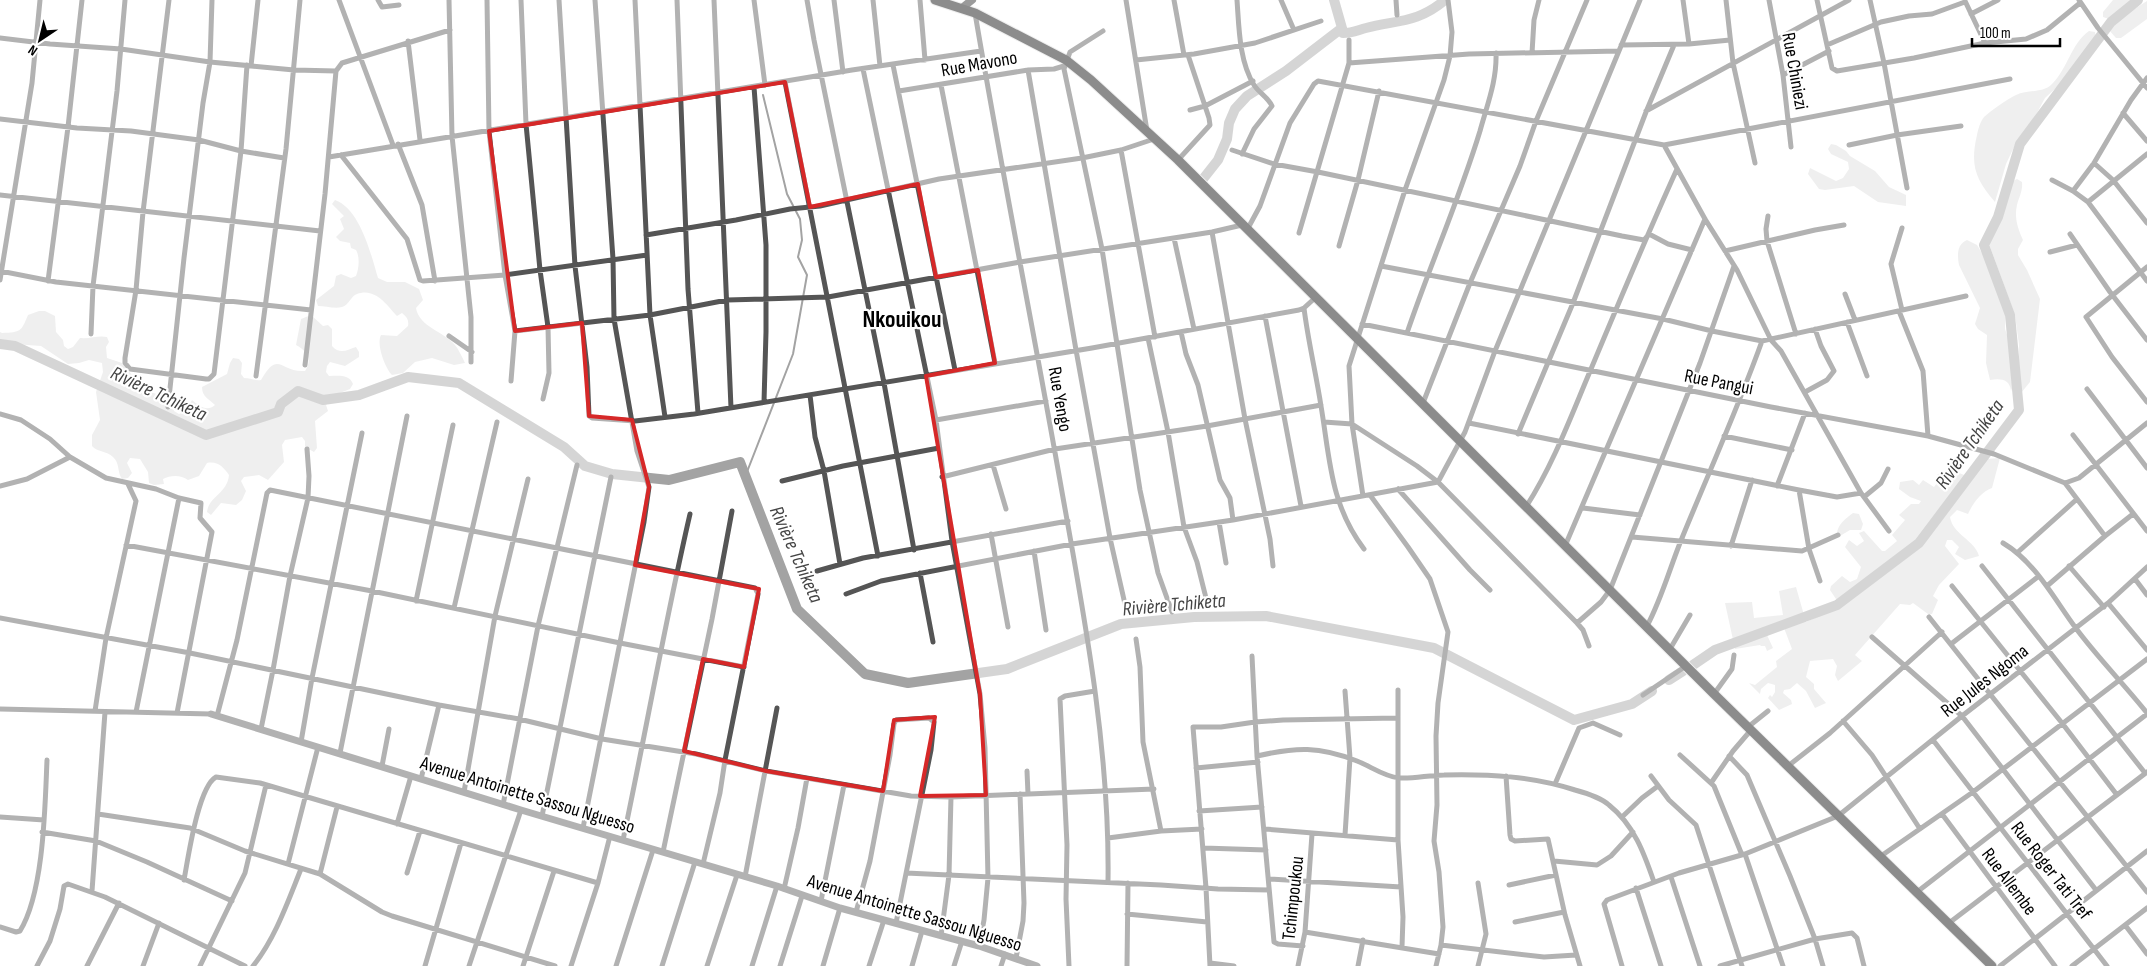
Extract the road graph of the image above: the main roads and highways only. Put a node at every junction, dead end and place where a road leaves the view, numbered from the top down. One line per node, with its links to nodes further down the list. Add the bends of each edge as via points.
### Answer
1 (935, 0): 3 (highway)
2 (970, 0): 3 (main road)
3 (962, 8): 4 (highway, via 1091,80 1155,138)
4 (1992, 966)

